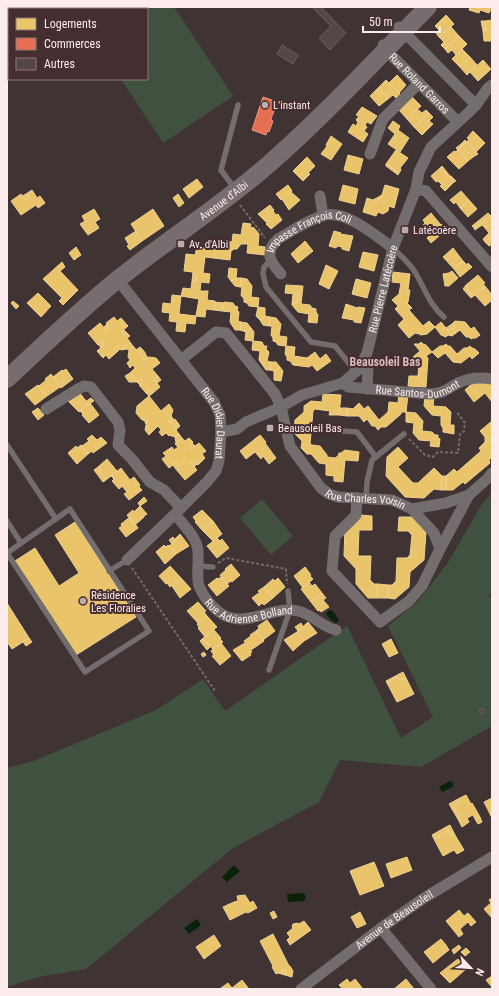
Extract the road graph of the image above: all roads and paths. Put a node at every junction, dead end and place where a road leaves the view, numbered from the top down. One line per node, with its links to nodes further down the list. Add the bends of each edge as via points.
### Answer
1 (428, 7): 2 (main road, Avenue d'Albi)
2 (401, 29): 3 (main road, Avenue d'Albi); 7 (street)
3 (384, 46): 4 (street, Rue Roland Garros); 11 (main road, Avenue d'Albi, via 320,116)
4 (419, 83): 8 (street, Rue Roland Garros); 9 (street, via 383,119)
5 (492, 85): 7 (street, Rue Pierre Latécoère)
6 (238, 105): 11 (lane, via 221,170)
7 (476, 105): 8 (street, Rue Pierre Latécoère)
8 (458, 122): 10 (street, Rue Pierre Latécoère, via 431,147 419,172)
9 (370, 154)
10 (416, 189): 15 (street, Rue Pierre Latécoère); 17 (street, via 426,191)
11 (236, 196): 14 (path, via 264,238); 19 (main road, Avenue d'Albi)
12 (320, 196): 13 (street)
13 (323, 215): 14 (street, Impasse François Coli); 15 (street, Impasse François Coli, via 351,219)
14 (272, 244): 16 (street, Impasse François Coli, via 269,251)
15 (393, 248): 20 (lane, via 405,259 426,296); 22 (street, Rue Pierre Latécoère)
16 (271, 260): 18 (street, Impasse François Coli); 23 (lane, via 264,267 266,287 311,342 335,346)
17 (492, 268)
18 (281, 274)
19 (118, 280): 21 (street, Rue Didier Daurat); 24 (main road, Avenue d'Albi)
20 (444, 317)
21 (181, 360): 28 (street, Rue Charles Voisin, via 216,332 226,333 275,394); 32 (street, Rue Didier Daurat, via 214,402 220,415)
22 (363, 363): 23 (street, Rue Pierre Latécoère); 27 (street, via 368,367)
23 (356, 372): 26 (street, Rue Pierre Latécoère)
24 (7, 379)
25 (492, 379): 27 (street, Rue Santos-Dumont, via 471,379 459,382 444,392 429,394)
26 (343, 383): 27 (street, Rue Santos-Dumont, via 348,387); 28 (street, Rue Pierre Latécoère, via 302,395)
27 (367, 389)
28 (281, 407): 32 (street, Rue Pierre Latécoère, via 246,422 237,429); 38 (street, Rue Charles Voisin, via 290,446 321,488 338,498)
29 (46, 409): 40 (street, Rue Adrienne Bolland, via 84,386 91,388 118,422 118,445 150,482 164,490)
30 (456, 411): 33 (path, via 465,422 464,431 460,434 458,452 438,452 434,457 425,455)
31 (343, 431): 35 (lane, via 357,432)
32 (221, 432): 40 (street, Rue Didier Daurat, via 220,461 216,471)
33 (404, 434): 35 (lane)
34 (7, 445): 41 (lane)
35 (376, 457): 38 (lane, via 372,460)
36 (492, 473): 37 (street, Rue Charles Voisin)
37 (469, 495): 39 (street, Rue Charles Voisin, via 446,503); 44 (street)
38 (362, 499): 39 (street, Rue Charles Voisin, via 392,500); 52 (street, via 356,515 335,536 332,572)
39 (412, 509): 44 (street, via 434,534)
40 (178, 511): 46 (street, Rue Didier Daurat); 47 (street, Rue Adrienne Bolland, via 195,541)
41 (56, 519): 43 (lane); 49 (lane, via 70,509)
42 (7, 521): 43 (lane)
43 (21, 543): 45 (lane)
44 (440, 549): 52 (street, via 422,586 409,601)
45 (7, 553): 49 (lane, via 85,672 148,632)
46 (127, 560): 49 (lane); 56 (path)
47 (198, 566): 48 (lane); 51 (street, Rue Adrienne Bolland, via 198,579 204,596 213,608 222,614 240,620)
48 (213, 567): 50 (path, via 226,558 286,569)
49 (110, 571)
50 (288, 591): 51 (lane)
51 (290, 610): 54 (street, Rue Adrienne Bolland, via 309,615); 55 (lane)
52 (380, 622): 53 (street)
53 (369, 627)
54 (336, 630)
55 (269, 670)
56 (214, 690)
57 (492, 858): 58 (street, Avenue de Beausoleil, via 424,898)
58 (381, 928): 59 (street, Avenue de Beausoleil); 60 (street)
59 (301, 989)
60 (430, 989)

